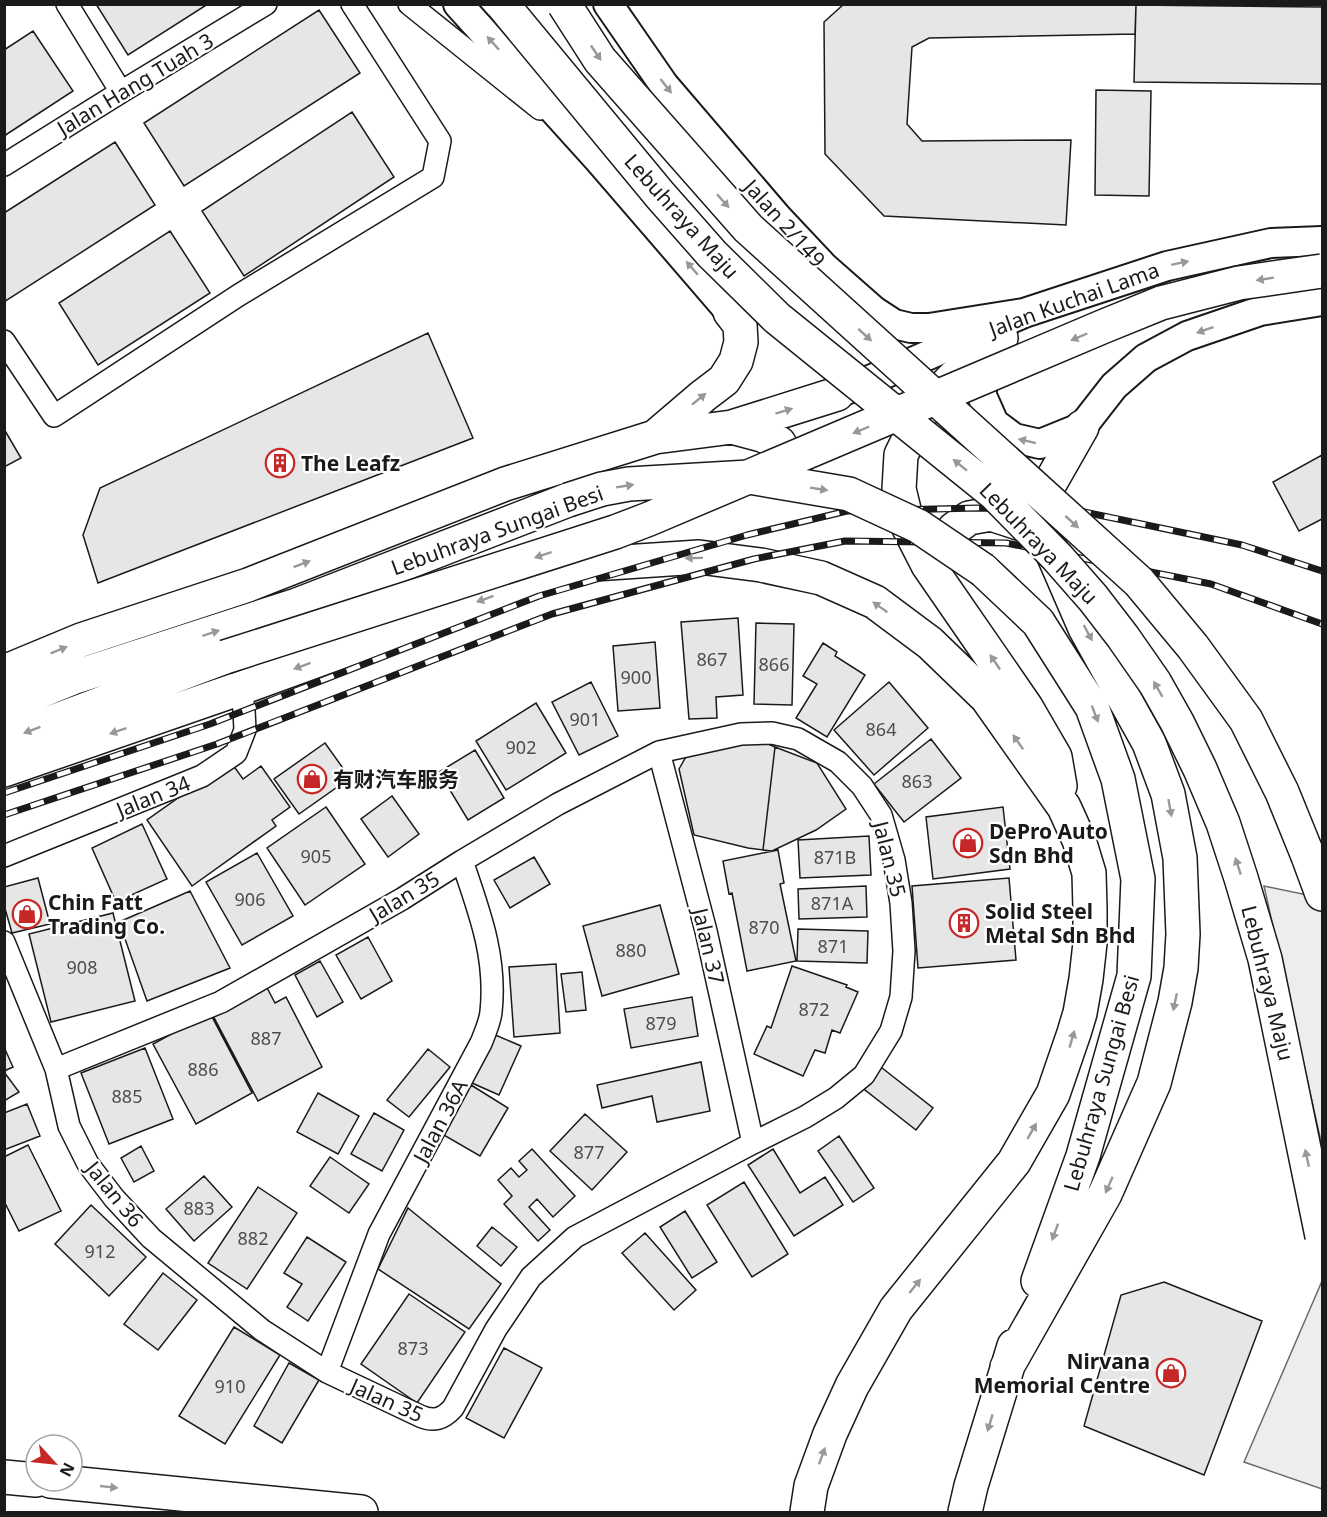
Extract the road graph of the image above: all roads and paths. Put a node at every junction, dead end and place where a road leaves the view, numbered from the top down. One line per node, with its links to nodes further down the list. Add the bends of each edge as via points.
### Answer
1 (67, 4): 9 (street)
2 (266, 4): 9 (street, Jalan Hang Tuah 3)
3 (352, 4): 18 (street, via 440,141 433,177 239,295 54,416)
4 (409, 4): 10 (street)
5 (458, 4): 10 (main road, one-way to 5)
6 (502, 4): 41 (highway, Lebuhraya Maju, one-way to 6, bridge, via 1265,959 1241,878 1200,770 1155,683 1093,598 995,494 777,318 712,254)
7 (564, 4): 37 (highway, Lebuhraya Maju, one-way to 37, bridge, via 600,60 748,228 1139,582 1246,720 1282,792)
8 (608, 4): 16 (main road, Jalan 2/149, one-way to 16, via 664,85 777,217 824,267 874,311 894,324 911,328)
9 (121, 92): 11 (street, Jalan Hang Tuah 3)
10 (599, 160): 15 (main road, one-way to 10)
11 (4, 165)
12 (1323, 241): 16 (main road, Jalan Kuchai Lama, one-way to 12, via 1167,266 1270,243)
13 (1323, 271): 31 (highway, one-way to 31, bridge, via 1239,283 1161,303 649,519 225,657)
14 (1323, 301): 21 (main road, one-way to 21, via 1260,311 1187,336 1146,358 1114,386)
15 (730, 312): 22 (highway, one-way to 15, via 724,380 741,342 740,325)
16 (1024, 313): 17 (main road); 19 (main road, Jalan Kuchai Lama)
17 (1001, 338): 21 (main road, one-way to 17, via 1040,444 1014,438 994,423 982,396 982,371); 25 (highway, via 924,408 901,455 899,489 908,526)
18 (4, 340)
19 (837, 394): 20 (highway, one-way to 19)
20 (732, 427): 22 (highway); 24 (highway, via 779,443 785,454 776,467 737,498)
21 (1082, 427): 23 (highway, via 1041,499)
22 (655, 437): 26 (highway, one-way to 22, via 505,484)
23 (1043, 531): 25 (highway, via 991,514 969,518 954,529); 42 (highway, one-way to 42, via 1085,628 1149,743 1168,794 1180,858 1183,934 1175,1002 1154,1083 1105,1194)
24 (579, 565): 29 (highway, Lebuhraya Sungai Besi, one-way to 29); 34 (highway, Lebuhraya Sungai Besi, one-way to 24, via 987,698 930,644 875,602 821,578 699,557)
25 (928, 565): 34 (highway, one-way to 25, via 1055,757 1026,707)
26 (248, 585): 27 (highway, one-way to 26, via 81,640); 28 (highway)
27 (4, 672)
28 (75, 677): 30 (highway, Lebuhraya Sungai Besi); 42 (highway, Lebuhraya Sungai Besi, one-way to 42, bridge, via 297,605 568,500 629,484 749,477 849,494 918,526 982,570 1038,622 1092,707 1118,779 1138,879 1134,976 1083,1156)
29 (241, 688): 33 (highway, Lebuhraya Sungai Besi, one-way to 33); 35 (street, Jalan 34, via 245,730 236,753 202,776)
30 (4, 706)
31 (4, 740)
32 (659, 752): 36 (street, Jalan 35, via 558,804); 40 (street, Jalan 37, via 706,931); 40 (street, Jalan 35, via 741,734 772,733 798,739 838,762 861,786 881,816 894,860 904,951 901,997 891,1031 864,1075 836,1098)
33 (4, 770)
34 (1064, 807): 48 (highway, Lebuhraya Sungai Besi, one-way to 34, via 811,1486 852,1386 896,1309 1014,1162 1053,1094 1068,1055 1086,979 1090,909 1089,873)
35 (4, 856)
36 (462, 861): 39 (street, Jalan 35, via 221,1002); 43 (street, Jalan 36A, via 491,958 491,1014 481,1043 379,1234)
37 (1323, 894)
38 (4, 942): 39 (street, Jalan 36)
39 (56, 1070): 43 (street, Jalan 36, via 69,1126 88,1164 114,1198 151,1238 253,1322)
40 (753, 1143): 43 (street, Jalan 35, via 575,1238 557,1253 531,1277 496,1329 453,1408 438,1420 429,1420)
41 (1323, 1236)
42 (1007, 1368): 49 (highway, Lebuhraya Sungai Besi, one-way to 49)
43 (327, 1372)
44 (4, 1477): 45 (highway)
45 (24, 1479)
46 (84, 1484): 47 (highway, one-way to 47)
47 (361, 1512)
48 (807, 1512)
49 (965, 1512)

